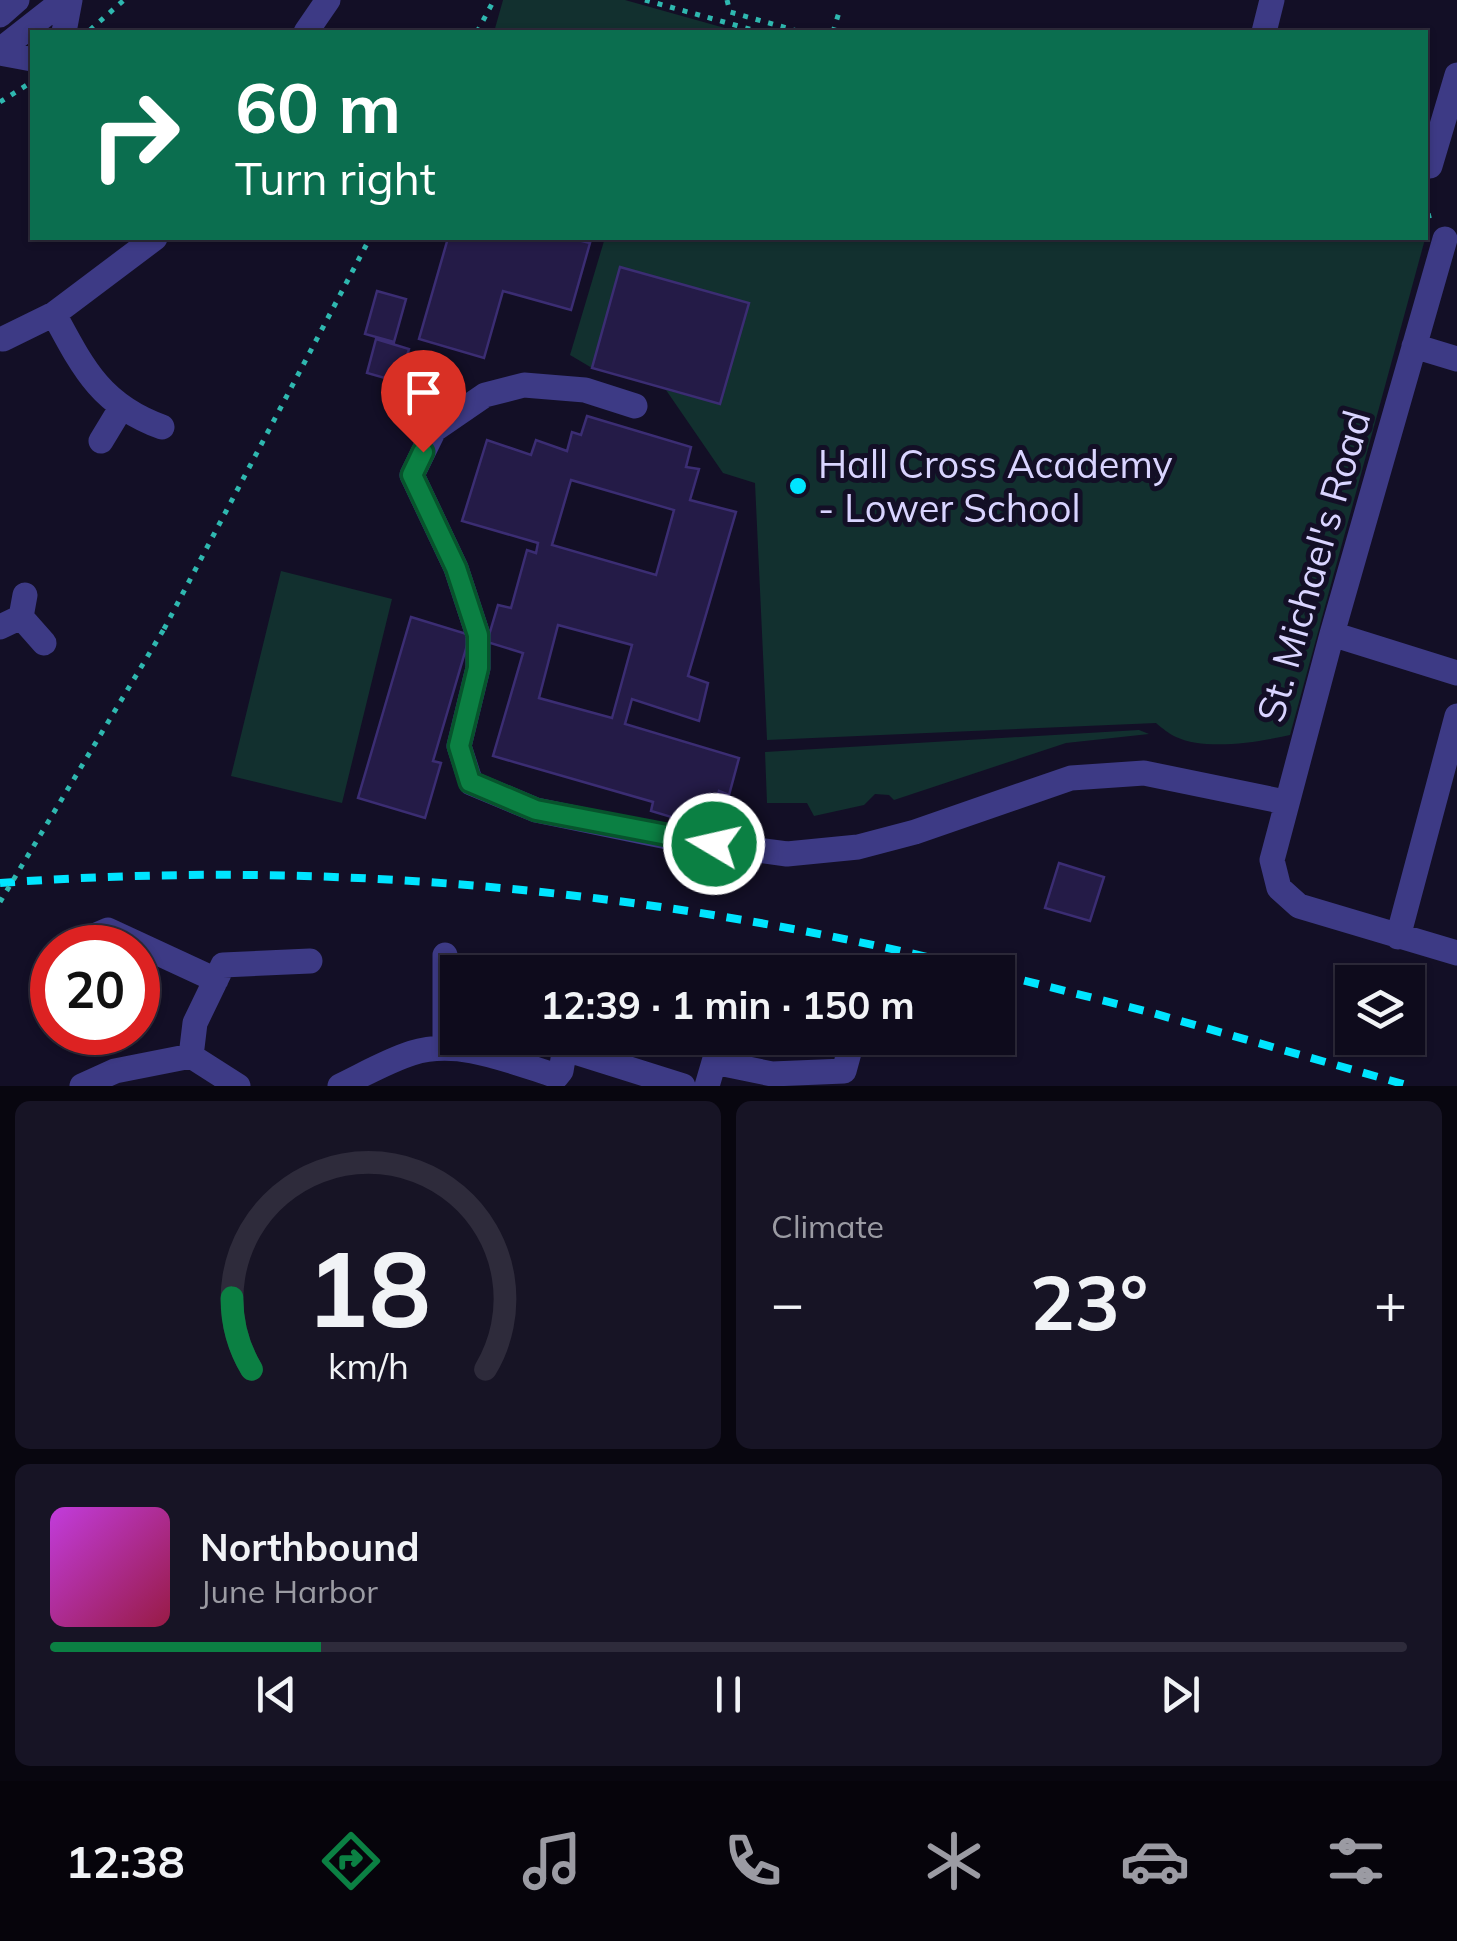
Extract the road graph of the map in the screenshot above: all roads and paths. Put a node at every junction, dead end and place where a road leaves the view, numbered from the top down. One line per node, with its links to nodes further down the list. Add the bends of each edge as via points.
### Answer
1 (18, 0): 9 (street)
2 (67, 0): 10 (street); 17 (street)
3 (124, 0): 11 (path)
4 (494, 0): 12 (path)
5 (646, 0): 13 (path)
6 (727, 0): 14 (path, via 730,12)
7 (1272, 0): 16 (street)
8 (840, 9): 15 (path)
9 (0, 14)
10 (64, 30)
11 (90, 30)
12 (478, 30)
13 (753, 30)
14 (794, 30)
15 (835, 30)
16 (1264, 30)
17 (0, 52): 18 (street)
18 (30, 58)
19 (1457, 75): 22 (street)
20 (30, 85): 21 (path)
21 (0, 102)
22 (1428, 166)
23 (1428, 207): 24 (path)
24 (1438, 232): 29 (street, St. Michael's Road)
25 (152, 240): 27 (street)
26 (369, 240): 41 (path, bridge, via 164,629)
27 (54, 314): 28 (street); 32 (street, via 84,370)
28 (3, 339)
29 (1414, 346): 30 (street); 36 (street, St. Michael's Road)
30 (1457, 359)
31 (634, 406): 40 (street, via 586,390 524,385 485,395 434,430 412,475 456,568 478,635 478,668 459,746 470,782 536,810 787,854 877,842 1071,778 1144,773)
32 (120, 408): 33 (street); 34 (street)
33 (162, 427)
34 (101, 441)
35 (15, 613): 37 (street)
36 (1332, 634): 38 (street); 40 (street, St. Michael's Road)
37 (44, 643)
38 (1457, 673)
39 (1457, 716): 42 (street)
40 (1285, 802): 42 (street, St. Michael's Road, via 1272,860 1286,897)
41 (0, 902)
42 (1398, 937): 44 (street)
43 (160, 954): 46 (street)
44 (1457, 954)
45 (310, 961): 46 (street, via 223,964)
46 (216, 980): 52 (street, via 195,1023)
47 (440, 1049): 56 (street, via 412,1053)
48 (490, 1055): 49 (street, via 557,1076)
49 (564, 1055)
50 (602, 1055): 57 (street)
51 (848, 1055): 53 (street, via 844,1071 772,1074)
52 (191, 1056): 54 (street, via 115,1071); 55 (street)
53 (714, 1062)
54 (82, 1086)
55 (238, 1086)
56 (340, 1086)
57 (683, 1086)

